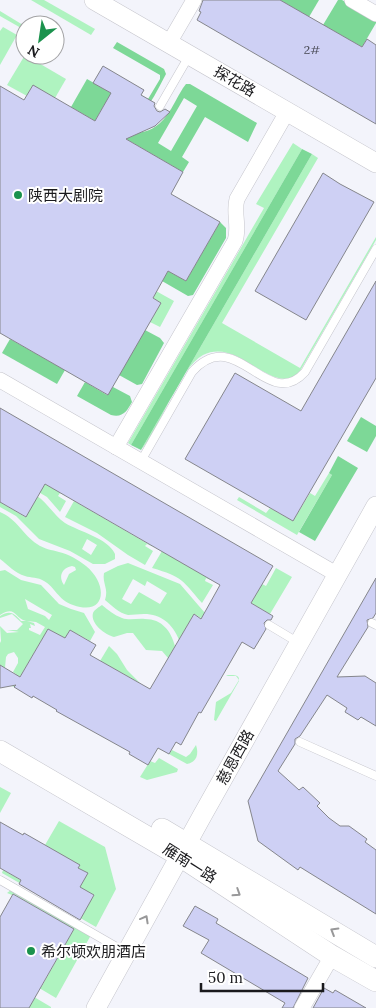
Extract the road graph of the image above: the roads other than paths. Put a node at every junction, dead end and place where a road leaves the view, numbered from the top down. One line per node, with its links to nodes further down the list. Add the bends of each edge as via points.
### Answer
1 (94, 0): 5 (street, 探花路)
2 (194, 0): 5 (street)
3 (352, 0): 4 (street)
4 (376, 14)
5 (169, 43): 6 (street, 探花路)
6 (190, 55): 7 (lane); 8 (street, 探花路)
7 (160, 106)
8 (288, 112): 9 (street, 探花路); 12 (street, via 237,199 235,241)
9 (376, 163)
10 (376, 249): 13 (lane, via 299,379 280,384 224,356 200,362)
11 (1, 383): 12 (street)
12 (116, 446): 13 (street)
13 (141, 461): 15 (street)
14 (376, 506): 15 (street, 慈恩西路)
15 (338, 575): 17 (street, 慈恩西路)
16 (268, 625): 17 (lane)
17 (300, 643): 22 (street, 慈恩西路)
18 (0, 735): 22 (main road, 雁南一路)
19 (300, 742): 21 (lane)
20 (0, 751): 22 (main road, 雁南一路)
21 (376, 776)
22 (184, 850): 24 (street, 慈恩西路, one-way to 22); 25 (main road, 雁南一路, one-way to 25); 26 (main road, 雁南一路, one-way to 22)
23 (0, 880): 24 (lane)
24 (127, 953): 28 (street, 慈恩西路)
25 (332, 956): 27 (main road, 雁南一路); 29 (street)
26 (376, 957)
27 (376, 981)
28 (96, 1008)
29 (302, 1008)

